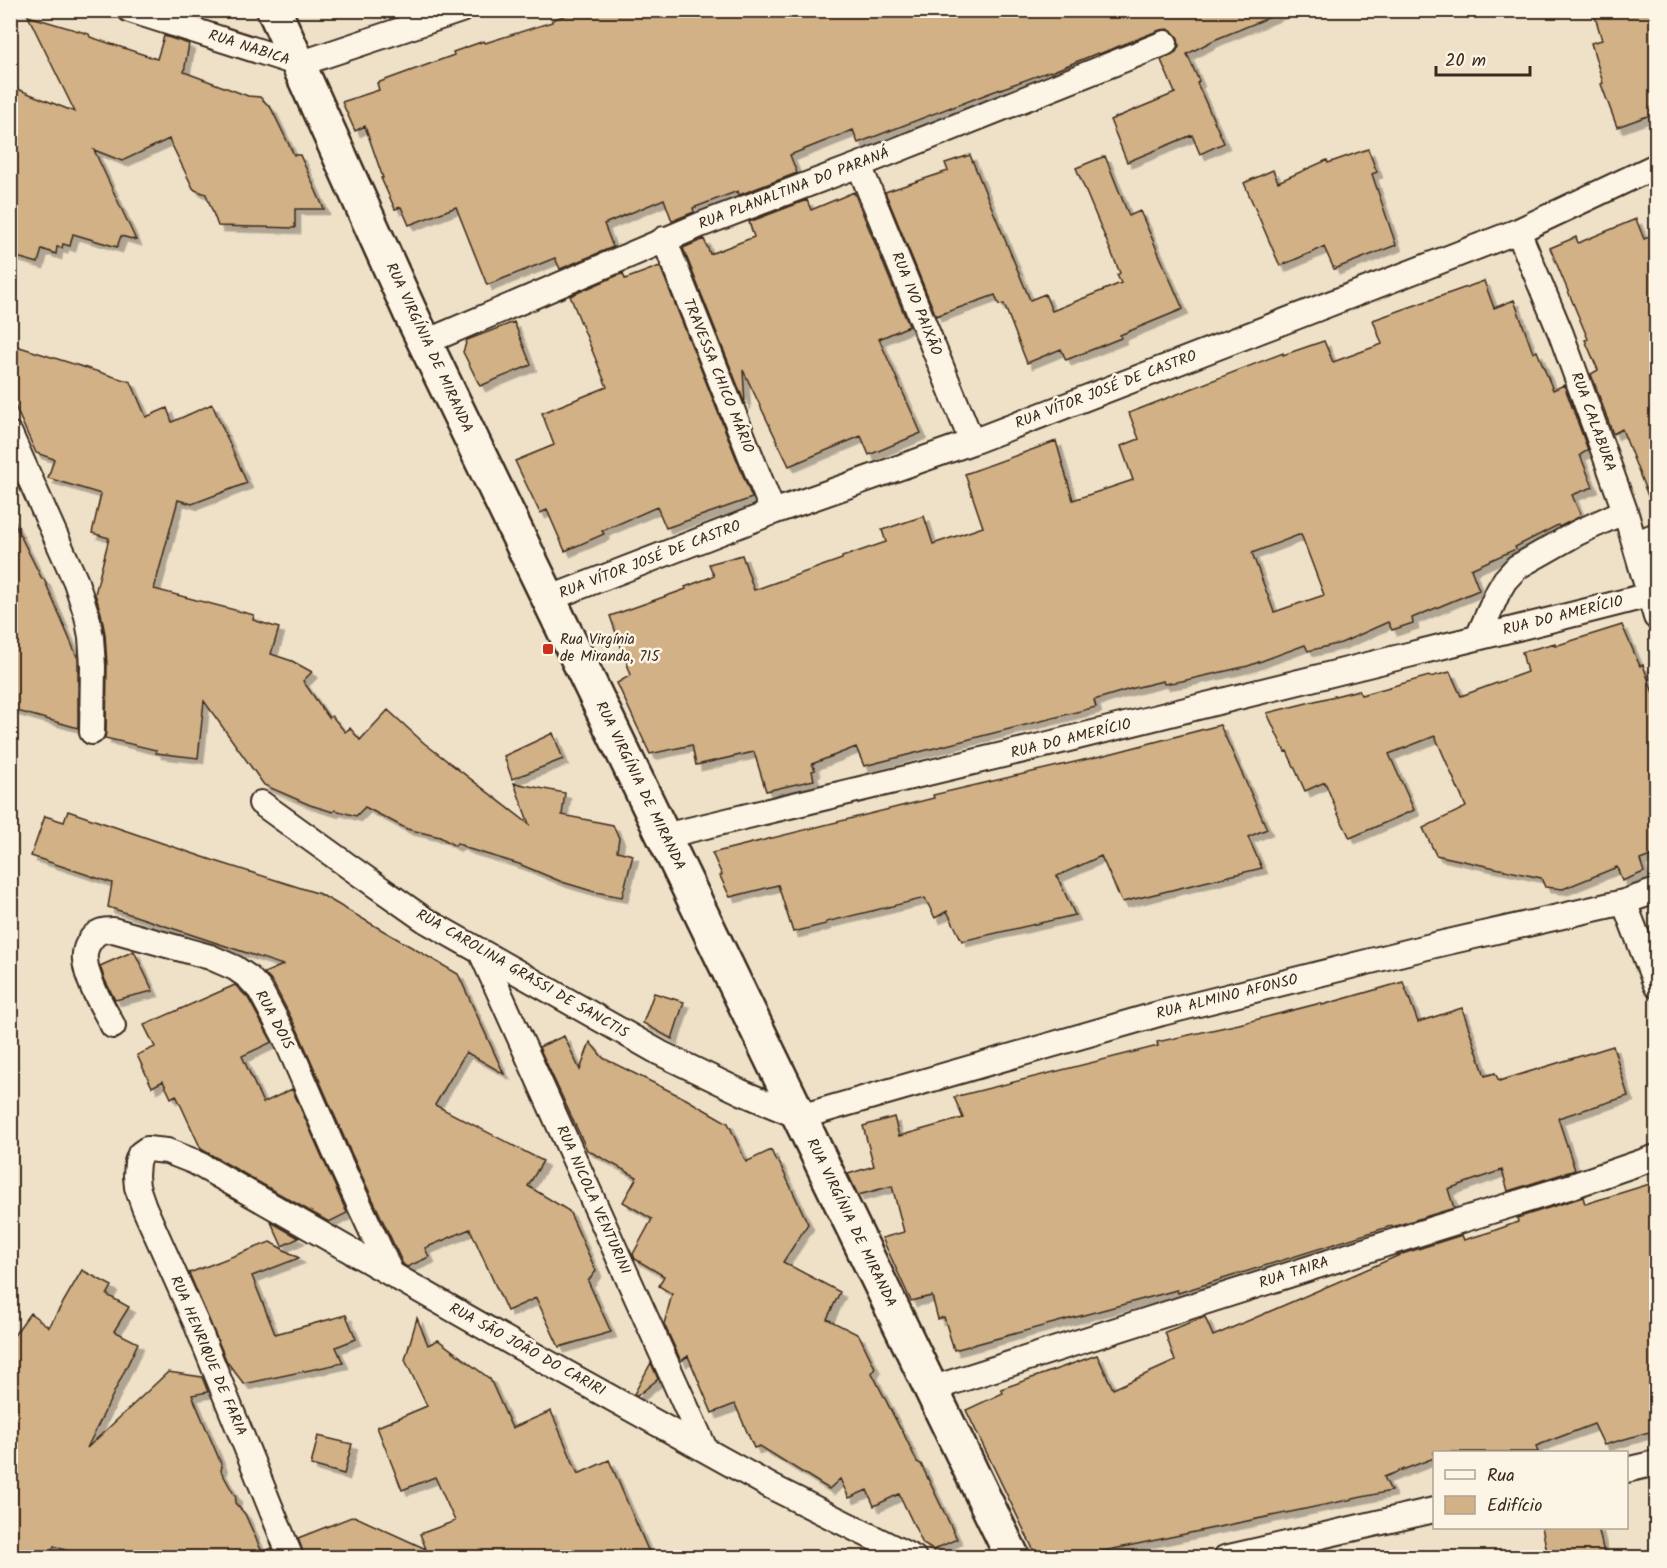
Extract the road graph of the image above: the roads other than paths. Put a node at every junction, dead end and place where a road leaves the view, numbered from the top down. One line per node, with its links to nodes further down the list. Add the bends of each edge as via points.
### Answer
1 (130, 10): 5 (street, RUA NABICA)
2 (274, 10): 5 (street, RUA VIRGÍNIA DE MIRANDA)
3 (461, 10): 5 (street)
4 (1166, 43): 6 (street, RUA PLANALTINA DO PARANÁ)
5 (299, 64): 10 (street, RUA VIRGÍNIA DE MIRANDA)
6 (859, 165): 9 (street, RUA PLANALTINA DO PARANÁ); 12 (street, RUA IVO PAIXÃO)
7 (1656, 166): 8 (street, RUA VÍTOR JOSÉ DE CASTRO)
8 (1518, 231): 12 (street, RUA VÍTOR JOSÉ DE CASTRO); 13 (street, RUA CALABURA, via 1561,334)
9 (664, 239): 10 (street, RUA PLANALTINA DO PARANÁ); 14 (street, TRAVESSA CHICO MÁRIO)
10 (426, 342): 16 (street, RUA VIRGÍNIA DE MIRANDA)
11 (10, 434): 19 (street, via 42,501 87,616 93,666)
12 (972, 442): 14 (street, RUA VÍTOR JOSÉ DE CASTRO)
13 (1625, 511): 15 (street, RUA CALABURA); 18 (street, RUA DO AMERÍCIO, via 1517,567 1498,592)
14 (773, 512): 16 (street, RUA VÍTOR JOSÉ DE CASTRO)
15 (1646, 540): 17 (street, RUA CALABURA)
16 (548, 599): 21 (street, RUA VIRGÍNIA DE MIRANDA)
17 (1653, 606): 18 (street, RUA DO AMERÍCIO, via 1569,616)
18 (1478, 637): 21 (street, RUA DO AMERÍCIO, via 1004,756)
19 (92, 732)
20 (261, 802): 24 (street, RUA CAROLINA GRASSI DE SANCTIS, via 425,920)
21 (664, 836): 27 (street, RUA VIRGÍNIA DE MIRANDA)
22 (1656, 891): 23 (street, RUA ALMINO AFONSO)
23 (1624, 902): 25 (street); 27 (street, RUA ALMINO AFONSO, via 1162,1013)
24 (481, 952): 27 (street, RUA CAROLINA GRASSI DE SANCTIS, via 660,1053); 32 (street, RUA NICOLA VENTURINI)
25 (1656, 985)
26 (113, 1026): 30 (street, RUA DOIS, via 85,961 89,943 98,932 113,930 210,957 248,977 260,990 285,1037)
27 (800, 1117): 31 (street, RUA VIRGÍNIA DE MIRANDA)
28 (140, 1154): 30 (street, RUA SÃO JOÃO DO CARIRI, via 147,1149 167,1151 195,1162); 36 (street, RUA HENRIQUE DE FARIA, via 136,1176 144,1207 196,1323)
29 (1656, 1157): 31 (street, RUA TAIRA)
30 (391, 1273): 32 (street, RUA SÃO JOÃO DO CARIRI)
31 (931, 1389): 38 (street, RUA VIRGÍNIA DE MIRANDA)
32 (705, 1449): 37 (street, RUA SÃO JOÃO DO CARIRI, via 772,1487)
33 (1656, 1463): 34 (street)
34 (1628, 1470)
35 (1433, 1510): 39 (street)
36 (291, 1557)
37 (914, 1557)
38 (1013, 1557)
39 (1225, 1557)

